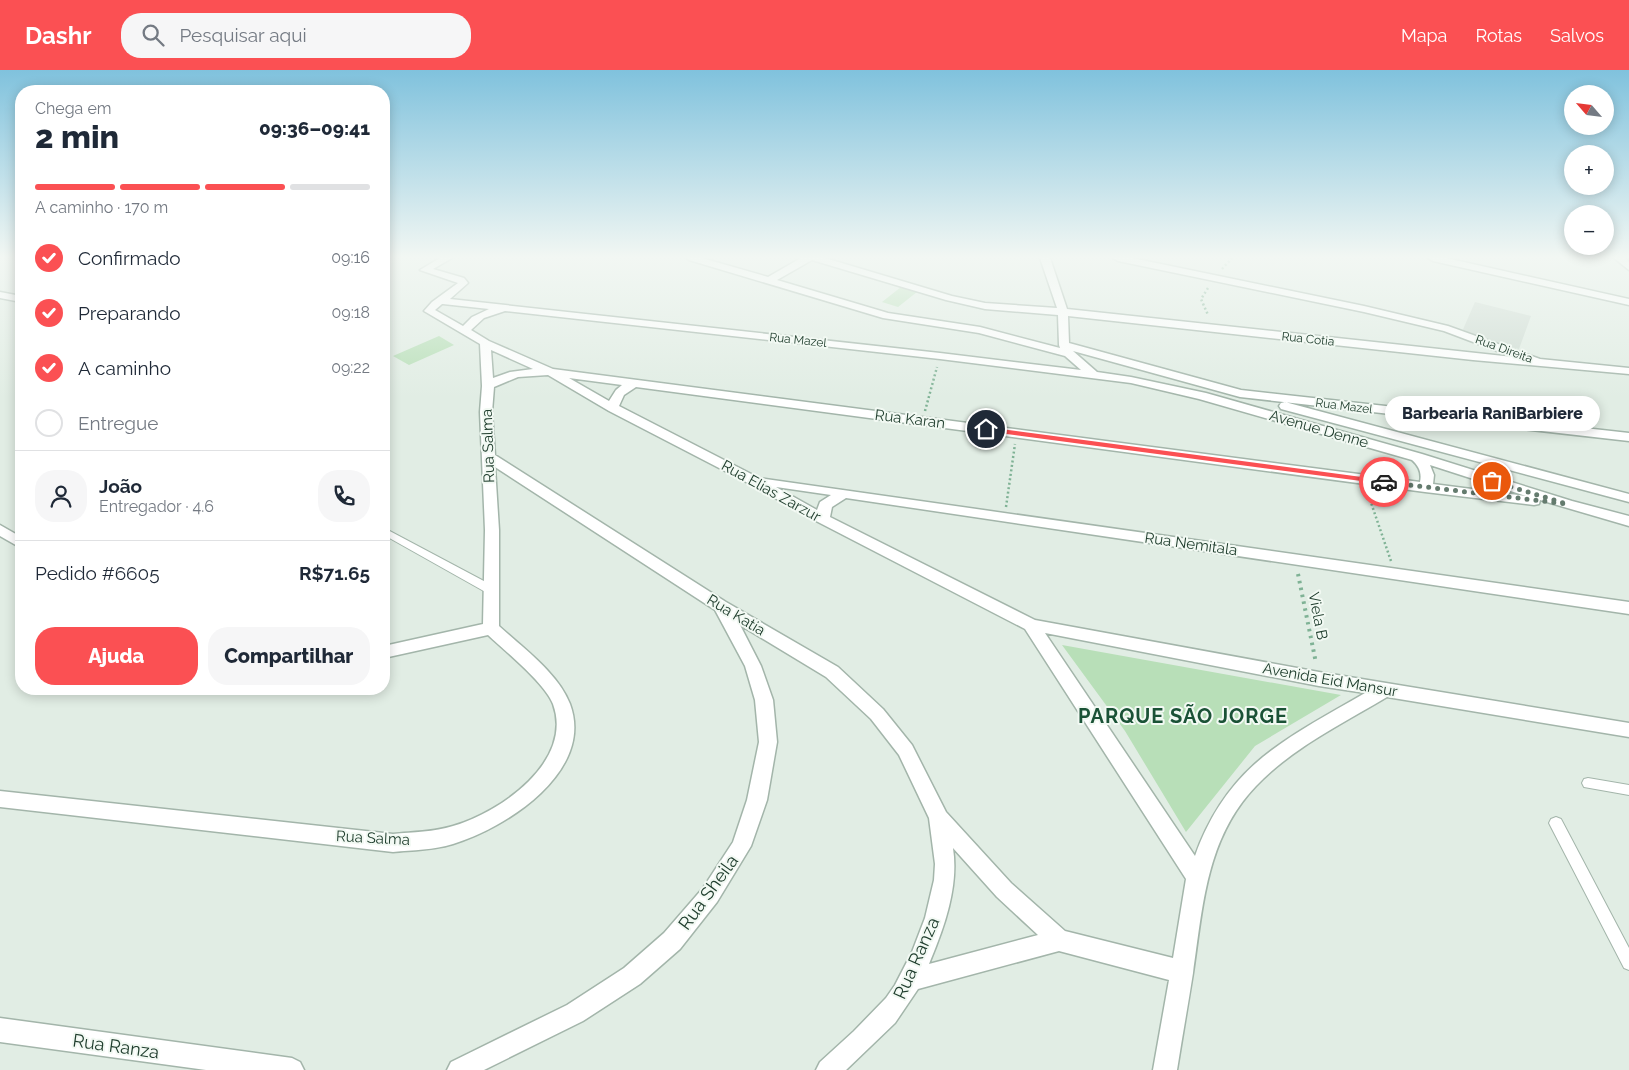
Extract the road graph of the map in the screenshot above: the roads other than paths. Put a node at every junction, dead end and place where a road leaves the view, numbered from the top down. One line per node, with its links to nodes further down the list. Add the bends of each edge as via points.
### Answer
1 (435, 305): 9 (street, Rua Elias Zarzur, via 429,311)
2 (479, 305): 7 (street, Rua Mazel)
3 (848, 305): 11 (street, Rua Mazel, via 886,316 980,330)
4 (986, 305): 8 (street, Rua Cotia)
5 (1061, 305): 8 (street)
6 (1342, 305): 13 (street, Rua Direita, via 1448,329)
7 (505, 308): 9 (street, via 476,319); 15 (street, Rua Mazel)
8 (1063, 312): 12 (street); 13 (street, Rua Cotia)
9 (465, 331): 10 (street, Rua Elias Zarzur)
10 (485, 343): 16 (street, Rua Elias Zarzur); 19 (street, Rua Salma)
11 (1047, 349): 12 (street, Rua Mazel); 15 (street)
12 (1066, 349): 17 (street); 20 (street, Rua Mazel)
13 (1538, 362): 14 (street, Rua Direita)
14 (1629, 370)
15 (1051, 371): 17 (street, Rua Mazel)
16 (550, 372): 18 (street, Rua Karan); 19 (street, via 513,374); 21 (street, Rua Elias Zarzur)
17 (1092, 374): 26 (street, Avenue Denne, via 1193,394)
18 (634, 383): 21 (street, via 617,395); 28 (street, Rua Karan)
19 (488, 386): 25 (street, Rua Salma)
20 (1240, 393): 22 (street, Rua Mazel); 23 (street)
21 (613, 408): 27 (street, Rua Elias Zarzur)
22 (1359, 408): 23 (street, via 1350,410 1348,415); 24 (street, Rua Mazel)
23 (1355, 426): 30 (street)
24 (1629, 437)
25 (488, 456): 37 (street, Rua Salma); 38 (street, Rua Katia)
26 (1417, 457): 28 (street, via 1427,468); 31 (street, Avenue Denne)
27 (753, 480): 29 (street, Rua Nemitala); 32 (street, Rua Elias Zarzur)
28 (1425, 488): 31 (street, Rua Karan)
29 (842, 494): 32 (street, via 825,505); 39 (street, Rua Nemitala)
30 (1629, 498)
31 (1567, 504): 33 (street, Avenue Denne)
32 (822, 520): 40 (street, Rua Elias Zarzur)
33 (1629, 521)
34 (0, 530): 36 (street)
35 (390, 534): 37 (lane)
36 (15, 539)
37 (492, 591): 41 (street, Rua Salma)
38 (720, 606): 48 (street, Rua Katia, via 832,672 877,714 906,750); 57 (street, Rua Sheila, via 753,666 764,700 768,742 757,800 741,846 710,895 679,934 632,976 575,1013)
39 (1629, 608)
40 (1031, 625): 43 (street, Avenida Eid Mansur); 50 (street, Rua Elias Zarzur)
41 (492, 628): 42 (street); 47 (street, Rua Salma, via 561,701 567,734 558,758 541,781 490,820 453,835 393,843)
42 (390, 651)
43 (1384, 690): 44 (street, Avenida Eid Mansur); 50 (street, via 1281,752 1244,785 1218,823)
44 (1629, 730)
45 (1588, 783): 46 (lane)
46 (1629, 790)
47 (0, 799)
48 (939, 818): 51 (street, via 1004,890); 54 (street, Rua Ranza, via 945,864 940,904)
49 (1556, 823): 52 (lane)
50 (1197, 877): 53 (street)
51 (1059, 940): 53 (street); 54 (street)
52 (1629, 963)
53 (1182, 972): 59 (street)
54 (910, 980): 58 (street, Rua Ranza, via 895,1004 855,1047)
55 (0, 1030): 56 (street, Rua Ranza)
56 (292, 1070)
57 (459, 1070)
58 (828, 1070)
59 (1165, 1070)

